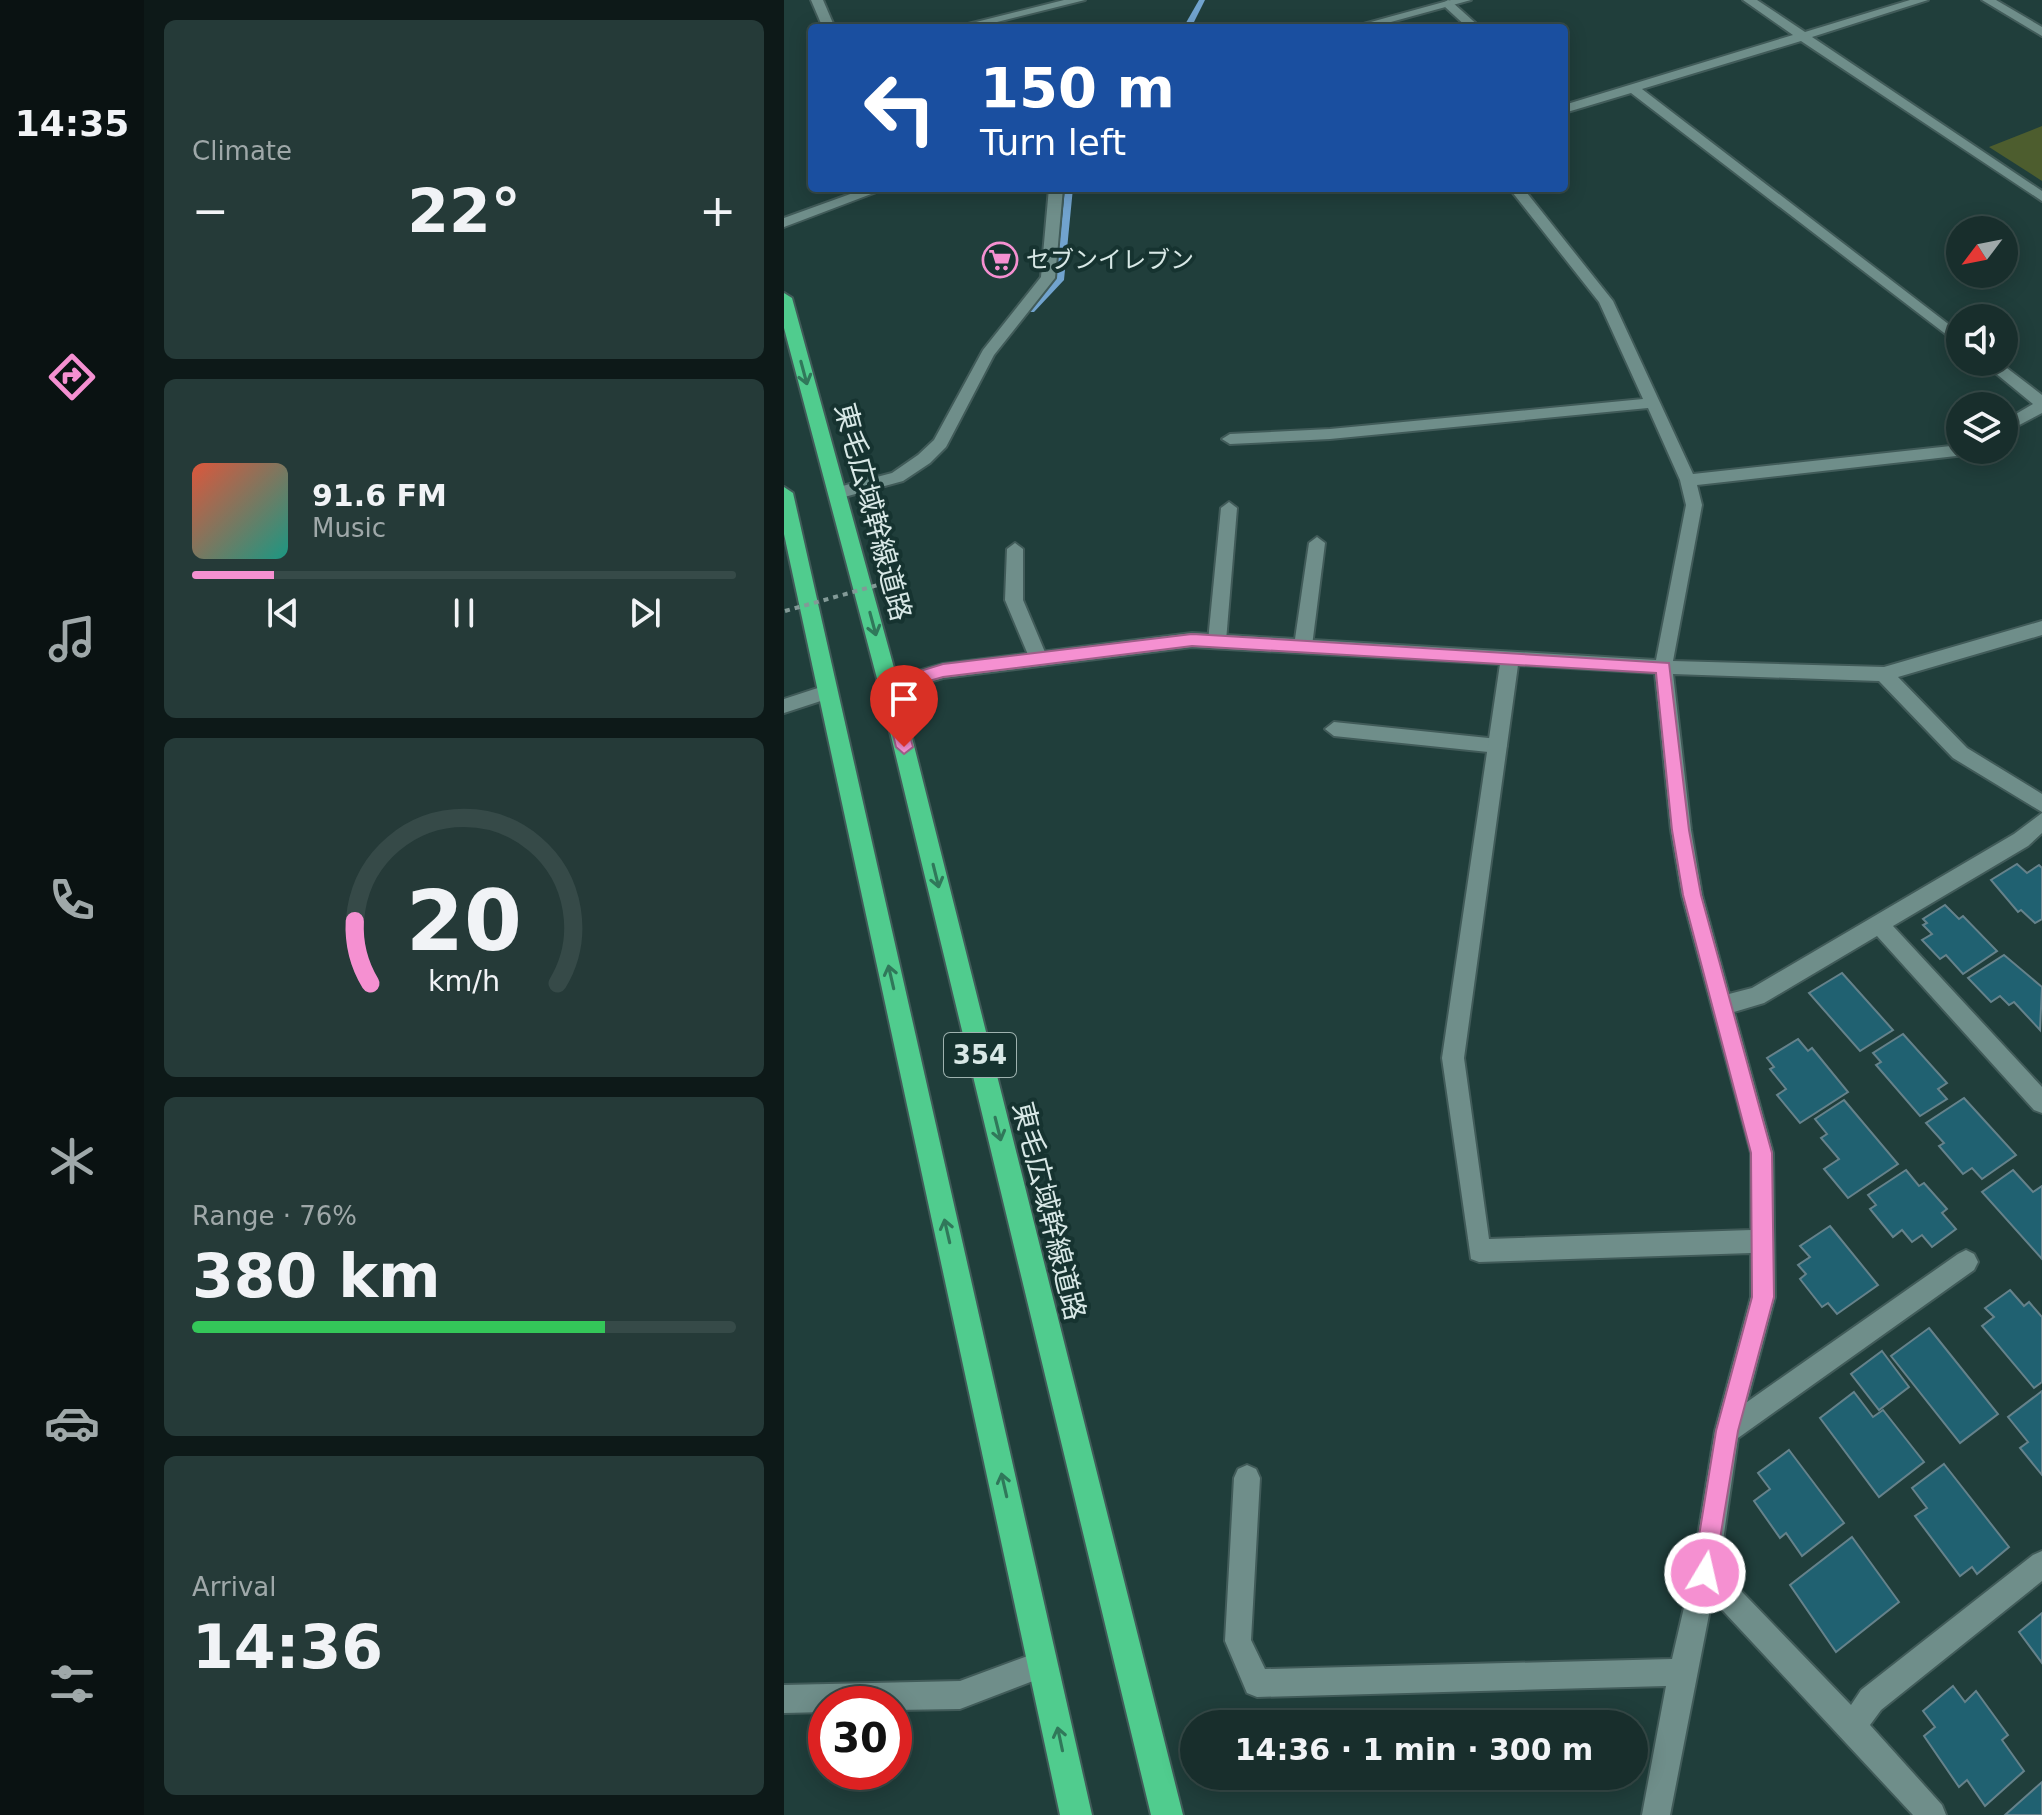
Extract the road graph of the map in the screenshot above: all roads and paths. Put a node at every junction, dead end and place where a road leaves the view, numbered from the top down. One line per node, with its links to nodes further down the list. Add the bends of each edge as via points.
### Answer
1 (817, 0): 8 (street)
2 (1079, 0): 9 (street)
3 (1465, 0): 7 (street)
4 (1749, 0): 13 (street)
5 (1922, 0): 13 (street)
6 (1988, 0): 12 (street)
7 (1448, 4): 10 (street); 11 (street)
8 (827, 24)
9 (975, 24)
10 (1370, 24)
11 (1470, 24)
12 (2042, 32)
13 (1800, 36): 14 (street); 19 (street)
14 (1633, 88): 15 (street); 22 (street)
15 (1568, 108)
16 (869, 192): 20 (street)
17 (1056, 192): 31 (street, via 1048,278 988,353 940,443 897,477)
18 (1519, 192): 24 (street, via 1606,301)
19 (2042, 197)
20 (784, 223)
21 (784, 298): 31 (highway, 東毛広域幹線道路 / 354, one-way to 31)
22 (1946, 329)
23 (2007, 376): 25 (street)
24 (1652, 403): 27 (street); 29 (street)
25 (2042, 404): 26 (street)
26 (2018, 419)
27 (1230, 439)
28 (1946, 452): 29 (street)
29 (1688, 480): 42 (street, via 1694,505)
30 (784, 493): 45 (highway, 354)
31 (837, 493): 44 (highway, 東毛広域幹線道路 / 354, one-way to 44)
32 (1229, 508): 38 (street)
33 (1317, 543): 39 (street)
34 (1015, 549): 40 (street, via 1014,600)
35 (892, 581): 36 (path, bridge)
36 (785, 611)
37 (2042, 628): 43 (street)
38 (1217, 641): 39 (street); 40 (street)
39 (1303, 646): 41 (street)
40 (1038, 657): 44 (street, via 943,671)
41 (1510, 658): 42 (street); 48 (street)
42 (1663, 667): 43 (street); 52 (street, via 1692,895)
43 (1884, 674): 49 (street, via 1960,753)
44 (889, 686): 65 (highway, 東毛広域幹線道路 / 354, one-way to 65)
45 (827, 692): 46 (street); 60 (highway, 354, one-way to 45)
46 (784, 706)
47 (1334, 729): 48 (street)
48 (1498, 746): 54 (street, via 1453,1058 1479,1251)
49 (2042, 804)
50 (2042, 821): 51 (street, via 2021,840)
51 (1879, 924): 52 (street, via 1757,996); 53 (street)
52 (1721, 1006): 54 (street, via 1762,1153)
53 (2042, 1103)
54 (1763, 1241): 56 (street, via 1763,1297)
55 (1966, 1262): 56 (street)
56 (1727, 1431): 59 (street)
57 (1247, 1478): 61 (street, via 1238,1641 1257,1683)
58 (2042, 1564): 63 (street, via 1871,1700)
59 (1705, 1573): 61 (street); 63 (street)
60 (1044, 1663): 62 (street, via 960,1695); 64 (highway, 354, one-way to 60)
61 (1682, 1672): 66 (street)
62 (784, 1699)
63 (1852, 1726): 67 (street)
64 (1076, 1815)
65 (1167, 1815)
66 (1656, 1815)
67 (1932, 1815)

